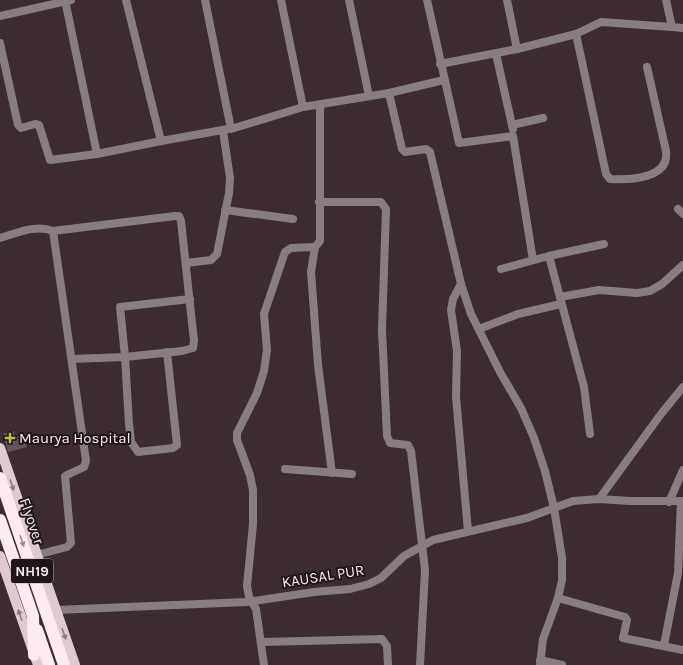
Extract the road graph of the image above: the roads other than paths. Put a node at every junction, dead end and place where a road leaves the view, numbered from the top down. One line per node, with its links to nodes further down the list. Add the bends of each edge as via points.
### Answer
1 (67, 0): 9 (street); 28 (street)
2 (126, 0): 27 (street)
3 (205, 0): 25 (street)
4 (281, 0): 22 (street)
5 (349, 0): 20 (street)
6 (427, 0): 16 (street)
7 (507, 0): 14 (street)
8 (666, 0): 10 (street)
9 (0, 16)
10 (672, 27): 11 (street); 12 (street, via 600,22)
11 (683, 28)
12 (576, 34): 14 (street); 17 (street, via 606,174 610,179 653,174 666,160)
13 (0, 43): 28 (street, via 18,125 21,128 39,125 50,160)
14 (517, 49): 15 (street)
15 (496, 54): 16 (street); 24 (street)
16 (440, 64): 18 (street)
17 (647, 67)
18 (444, 80): 19 (street); 26 (street, via 459,143)
19 (389, 93): 20 (street); 41 (street, via 402,149 405,152 426,149 430,152)
20 (369, 96): 21 (street)
21 (320, 105): 22 (street); 29 (street)
22 (302, 108): 25 (street)
23 (543, 118): 24 (street)
24 (512, 125): 26 (street)
25 (227, 130): 27 (street); 30 (street, via 230,178)
26 (513, 136): 37 (street)
27 (161, 141): 28 (street)
28 (97, 154)
29 (319, 202): 35 (street, via 320,241); 62 (street, via 381,202 385,206 382,330 388,436 391,444 408,445 411,448)
30 (225, 210): 31 (street); 38 (street, via 215,258)
31 (292, 219)
32 (53, 231): 33 (street, via 45,228 33,229); 38 (street, via 179,216); 47 (street)
33 (0, 238)
34 (604, 244): 36 (street)
35 (315, 247): 53 (street, via 311,266 313,303); 67 (street, via 291,248 285,252 264,314 267,350 264,371 257,393 237,433 253,490 253,530 247,586)
36 (548, 256): 37 (street); 43 (street)
37 (533, 260): 40 (street)
38 (186, 263): 42 (street)
39 (683, 265): 43 (street, via 650,291 637,293 599,290)
40 (501, 269)
41 (461, 284): 44 (street); 61 (street, via 453,299 452,310 457,351 456,397)
42 (190, 299): 45 (street, via 194,346 192,349); 46 (street, via 126,304 120,307)
43 (561, 301): 44 (street); 49 (street, via 584,387)
44 (479, 329): 59 (street, via 534,438)
45 (168, 352): 46 (street); 46 (street, via 177,445 173,448 140,453 134,450 130,436)
46 (125, 357): 47 (street)
47 (72, 359): 63 (street, via 86,463 84,468 64,476 71,543 67,547)
48 (683, 387): 56 (street)
49 (590, 434)
50 (0, 448): 63 (main road, one-way to 63)
51 (285, 469): 53 (street)
52 (683, 470): 58 (street)
53 (332, 473): 54 (street)
54 (352, 474)
55 (0, 478): 76 (highway, Flyover / NH19, one-way to 76)
56 (599, 499): 58 (street, KAUSAL PUR); 59 (street, KAUSAL PUR, via 573,501)
57 (682, 501): 58 (street, KAUSAL PUR); 71 (street, via 678,573)
58 (670, 502)
59 (554, 508): 61 (street, KAUSAL PUR, via 527,518); 66 (street, via 563,566)
60 (0, 520): 69 (highway, NH19)
61 (468, 531): 62 (street, KAUSAL PUR)
62 (422, 545): 67 (street, KAUSAL PUR, via 404,556 381,578 369,584 350,589); 80 (street, via 425,575)
63 (36, 555): 68 (main road)
64 (1, 560): 65 (main road)
65 (4, 581): 73 (main road, one-way to 65)
66 (558, 598): 71 (street, via 624,616 627,620 623,638); 74 (street, via 544,634)
67 (252, 601): 68 (street, KAUSAL PUR); 70 (street)
68 (56, 610): 77 (main road, one-way to 77)
69 (33, 616): 73 (highway); 75 (highway, NH19)
70 (262, 642): 78 (street); 79 (street, via 382,639 387,646)
71 (664, 645): 72 (street)
72 (683, 650)
73 (36, 660)
74 (540, 663): 81 (street)
75 (49, 665)
76 (64, 665)
77 (75, 665)
78 (264, 665)
79 (388, 665)
80 (420, 665)
81 (562, 665)

